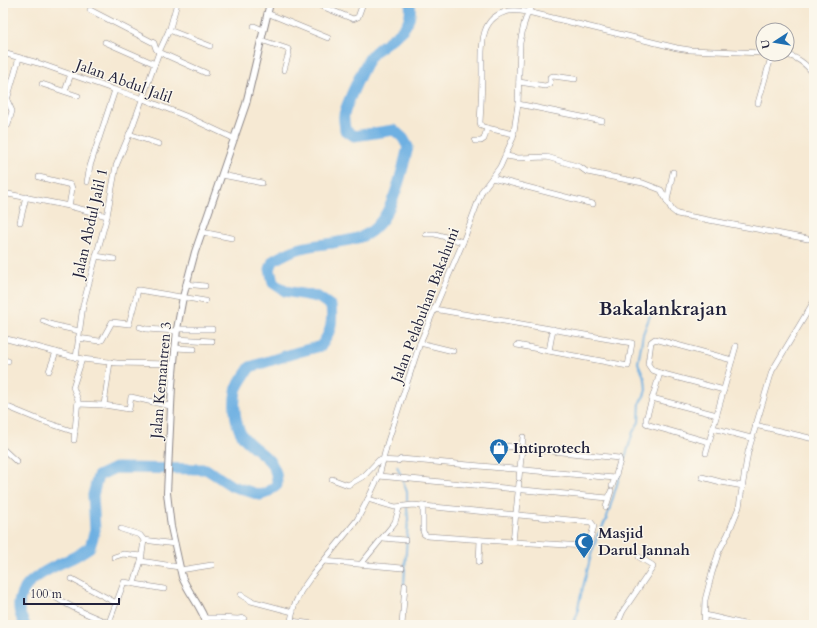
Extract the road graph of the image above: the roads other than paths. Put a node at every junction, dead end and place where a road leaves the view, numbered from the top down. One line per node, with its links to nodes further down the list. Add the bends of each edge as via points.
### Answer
1 (176, 3): 10 (street, Jalan Abdul Jalil 1)
2 (270, 3): 8 (street, Jalan Kemantren 3)
3 (314, 3): 4 (street, via 353,19 358,16)
4 (363, 3)
5 (535, 3): 7 (street, Jalan Pelabuhan Bakahuni)
6 (90, 10): 16 (street, via 154,43)
7 (528, 12): 17 (street, via 677,48); 28 (street, Jalan Pelabuhan Bakahuni, via 520,43); 38 (street, via 511,11 498,14 482,37 480,122 481,126)
8 (268, 13): 11 (street, Jalan Kemantren 3); 12 (street)
9 (254, 26): 11 (street)
10 (169, 30): 15 (street); 16 (street, Jalan Abdul Jalil 1)
11 (263, 30): 13 (street, Jalan Kemantren 3)
12 (328, 38)
13 (261, 40): 23 (street, via 288,49); 41 (street, Jalan Kemantren 3)
14 (105, 42): 22 (street)
15 (210, 46)
16 (160, 52): 22 (street, Jalan Abdul Jalil 1); 24 (street)
17 (755, 52)
18 (3, 54): 19 (street, Jalan Abdul Jalil)
19 (19, 58): 25 (street, Jalan Abdul Jalil); 37 (street, via 8,100 12,111)
20 (795, 58): 26 (street, via 811,70)
21 (770, 62): 34 (street)
22 (155, 64): 33 (street, Jalan Abdul Jalil 1)
23 (284, 70)
24 (206, 73)
25 (71, 74): 30 (street, Jalan Abdul Jalil); 31 (street)
26 (814, 76)
27 (575, 79): 28 (street, via 553,76 550,77 550,84 545,86)
28 (519, 82): 35 (street, Jalan Pelabuhan Bakahuni)
29 (42, 84): 31 (street)
30 (115, 90): 33 (street, Jalan Abdul Jalil); 49 (street)
31 (65, 91): 32 (street)
32 (78, 96)
33 (143, 99): 39 (street, Jalan Abdul Jalil 1); 41 (street, Jalan Abdul Jalil)
34 (758, 103)
35 (518, 104): 36 (street); 40 (street, Jalan Pelabuhan Bakahuni)
36 (602, 121)
37 (8, 125)
38 (487, 128): 40 (street); 42 (street, via 483,141)
39 (129, 134): 43 (street); 56 (street, Jalan Abdul Jalil 1, via 116,166)
40 (514, 134): 44 (street, Jalan Pelabuhan Bakahuni)
41 (235, 139): 46 (street, Jalan Kemantren 3)
42 (475, 141)
43 (158, 144)
44 (506, 156): 48 (street, Jalan Pelabuhan Bakahuni); 53 (street, via 547,157 580,167 587,172 643,183 661,190)
45 (673, 172): 53 (street)
46 (222, 175): 50 (street); 58 (street, Jalan Kemantren 3)
47 (39, 177): 55 (street, via 71,184)
48 (492, 178): 54 (street); 62 (street, Jalan Pelabuhan Bakahuni, via 482,191)
49 (87, 182)
50 (262, 183)
51 (3, 193): 52 (street)
52 (26, 197): 55 (street); 57 (street)
53 (666, 201): 61 (street, via 678,214)
54 (593, 204)
55 (69, 206): 56 (street)
56 (107, 216): 63 (street, Jalan Abdul Jalil 1)
57 (20, 222)
58 (202, 232): 60 (street); 65 (street, Jalan Kemantren 3)
59 (426, 234): 62 (street)
60 (232, 238)
61 (808, 239)
62 (463, 242): 70 (street, Jalan Pelabuhan Bakahuni)
63 (96, 256): 64 (street); 76 (street, Jalan Abdul Jalil 1, via 83,304)
64 (114, 259)
65 (186, 284): 66 (street); 67 (street, Jalan Kemantren 3)
66 (205, 286)
67 (183, 297): 68 (street); 75 (street, Jalan Kemantren 3); 78 (street, via 138,290 129,324 112,322 99,341)
68 (205, 301)
69 (814, 301): 103 (street, via 772,371)
70 (434, 309): 74 (street); 81 (street, Jalan Pelabuhan Bakahuni)
71 (43, 321): 76 (street)
72 (140, 327): 75 (street)
73 (212, 329): 75 (street)
74 (553, 329): 87 (street); 87 (street, via 632,343 628,366)
75 (177, 330): 79 (street, Jalan Kemantren 3)
76 (79, 331): 78 (street, Jalan Abdul Jalil 1)
77 (3, 338): 88 (street)
78 (78, 338): 89 (street, Jalan Abdul Jalil 1)
79 (176, 339): 80 (street); 84 (street, Jalan Kemantren 3)
80 (212, 341)
81 (420, 344): 86 (street); 115 (street, Jalan Pelabuhan Bakahuni)
82 (517, 345): 87 (street)
83 (736, 346): 91 (street)
84 (175, 348): 85 (street); 93 (street, Jalan Kemantren 3)
85 (194, 349)
86 (453, 351)
87 (549, 351)
88 (56, 352): 89 (street); 94 (street)
89 (76, 358): 90 (street)
90 (82, 359): 92 (street); 98 (street, via 73,387)
91 (732, 360): 95 (street, via 655,339 651,342 648,364 652,370); 96 (street)
92 (110, 362): 93 (street); 100 (street)
93 (174, 364): 101 (street, Jalan Kemantren 3)
94 (49, 371)
95 (660, 373): 96 (street); 97 (street)
96 (724, 390): 102 (street)
97 (652, 398): 102 (street); 110 (street, via 646,423)
98 (78, 404): 100 (street); 105 (street)
99 (3, 405): 105 (street, via 42,422)
100 (104, 405): 101 (street, via 129,409 131,398)
101 (170, 406): 136 (street, Jalan Kemantren 3, via 167,493)
102 (716, 415): 104 (street)
103 (755, 425): 107 (street); 108 (street)
104 (713, 428): 107 (street); 110 (street)
105 (75, 432): 109 (street)
106 (523, 437): 112 (street)
107 (751, 438): 122 (street)
108 (814, 439)
109 (74, 440)
110 (709, 442): 114 (street)
111 (505, 446): 112 (street)
112 (522, 448): 117 (street); 120 (street, via 619,458)
113 (3, 449): 116 (street)
114 (706, 453)
115 (384, 460): 117 (street, via 401,459 438,464 444,462); 118 (street, Jalan Pelabuhan Bakahuni); 121 (street, via 376,462 364,476 351,484 346,485)
116 (16, 462)
117 (520, 470): 120 (street); 123 (street)
118 (379, 476): 123 (street); 125 (street, Jalan Pelabuhan Bakahuni)
119 (702, 477): 122 (street)
120 (614, 478): 124 (street)
121 (332, 479)
122 (743, 486): 154 (street, via 739,507 712,572 705,600)
123 (518, 490): 124 (street); 129 (street)
124 (608, 498): 127 (street)
125 (368, 500): 128 (street); 140 (street, Jalan Pelabuhan Bakahuni)
126 (423, 506): 128 (street); 129 (street); 134 (street, via 423,531 427,536)
127 (606, 507)
128 (399, 508): 131 (street, via 395,522)
129 (515, 514): 135 (street); 135 (street, via 591,522 594,526 586,546)
130 (121, 529): 132 (street, via 140,534)
131 (382, 538): 133 (street); 142 (street)
132 (144, 540): 136 (street); 139 (street)
133 (405, 540)
134 (480, 540): 135 (street); 141 (street)
135 (513, 542)
136 (175, 544): 145 (street, Jalan Kemantren 3)
137 (114, 557): 139 (street, via 123,554)
138 (639, 557): 161 (street, via 653,567 623,611)
139 (141, 558): 145 (street); 147 (street)
140 (324, 561): 142 (street); 153 (street, Jalan Pelabuhan Bakahuni, via 301,591)
141 (479, 562)
142 (361, 564): 144 (street)
143 (212, 565): 145 (street)
144 (402, 568)
145 (180, 569): 156 (street, Jalan Kemantren 3)
146 (72, 579): 152 (street)
147 (134, 583): 149 (street); 152 (street, via 123,582)
148 (405, 586): 160 (street)
149 (164, 589)
150 (49, 593): 158 (street)
151 (241, 595): 153 (street, via 251,601)
152 (116, 602): 158 (street)
153 (293, 612): 157 (street, Jalan Pelabuhan Bakahuni)
154 (705, 615): 162 (street); 163 (street)
155 (244, 618): 156 (street, via 220,618)
156 (206, 622)
157 (290, 623): 159 (street)
158 (108, 624)
159 (321, 625)
160 (402, 625)
161 (617, 625)
162 (704, 625)
163 (748, 625)

